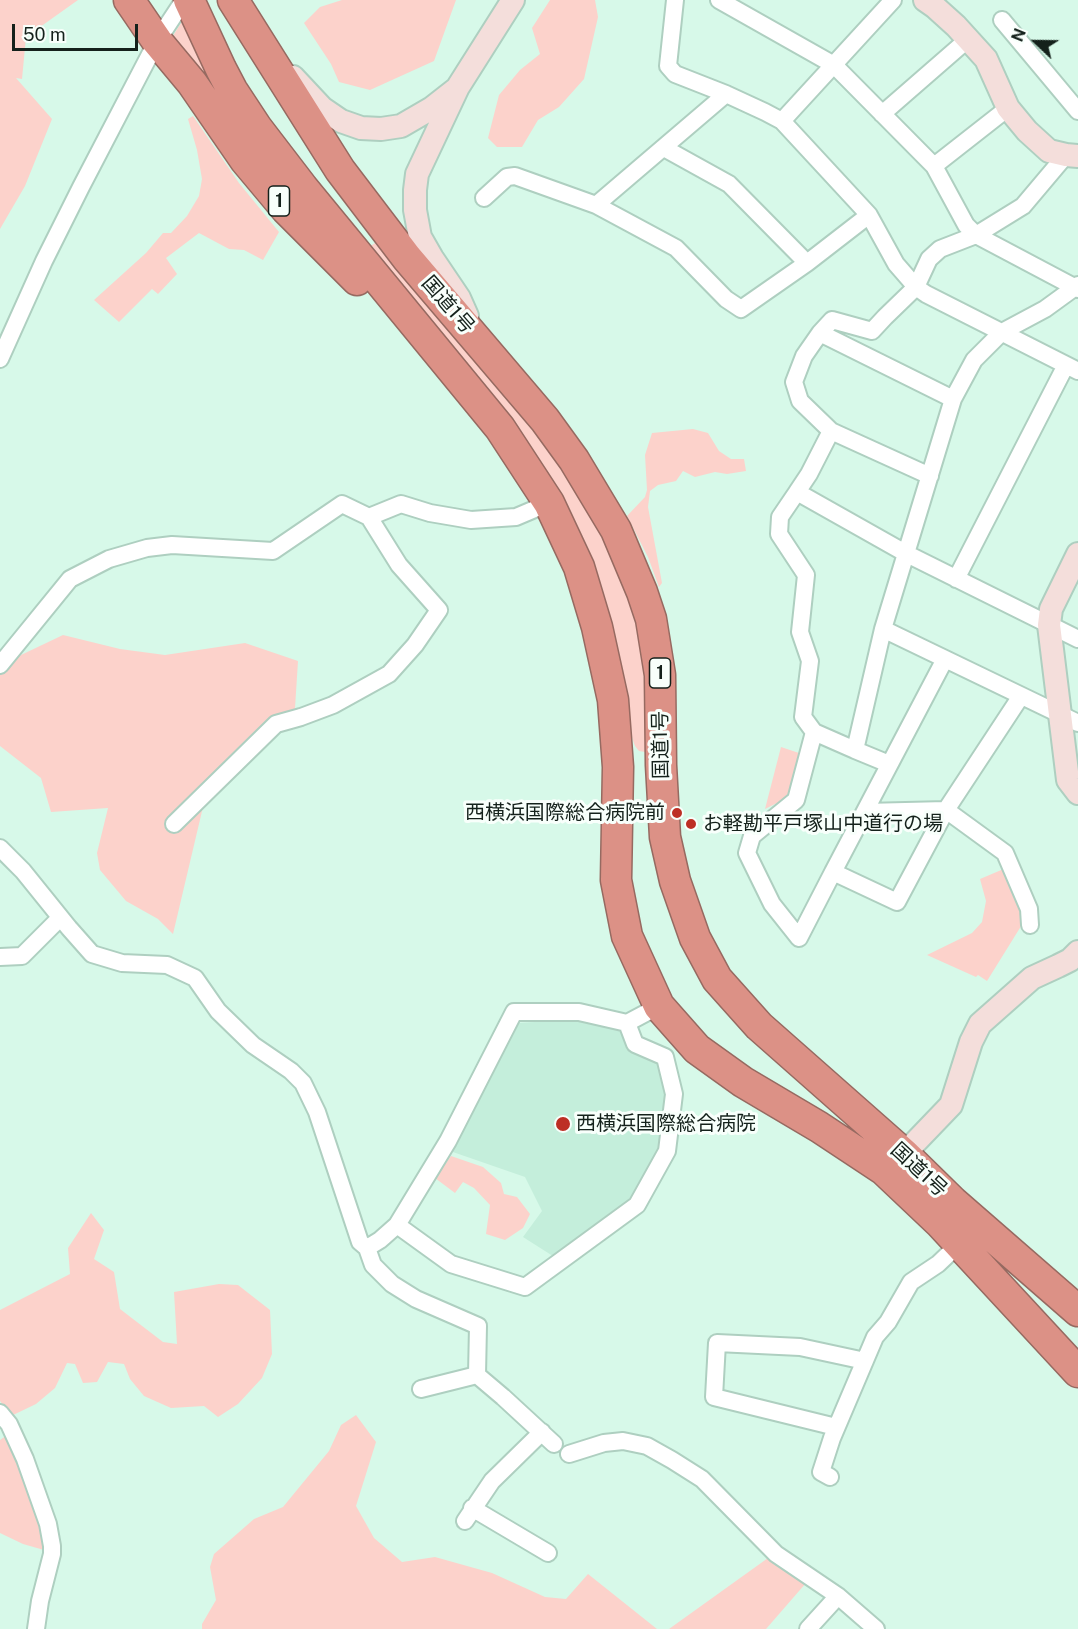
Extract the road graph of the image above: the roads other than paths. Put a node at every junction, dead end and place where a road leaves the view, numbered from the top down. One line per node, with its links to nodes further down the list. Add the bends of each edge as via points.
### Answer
1 (129, 0): 12 (highway, 国道1号 / 1)
2 (184, 0): 12 (street)
3 (189, 0): 36 (highway, 国道1号 / 1, via 232,90 257,129)
4 (233, 0): 13 (highway, 国道1号 / 1)
5 (513, 0): 15 (street)
6 (675, 0): 16 (street, via 668,66 675,74)
7 (719, 0): 14 (street)
8 (893, 0): 14 (street)
9 (925, 0): 11 (street)
10 (1002, 20): 18 (street)
11 (967, 40): 17 (street, via 986,59); 19 (street)
12 (157, 41): 34 (street, via 44,261); 36 (highway, 国道1号 / 1, via 286,209)
13 (260, 44): 15 (street, via 322,108 361,128 401,126 432,108); 33 (highway, 国道1号 / 1, via 352,187)
14 (834, 65): 19 (street); 20 (street)
15 (463, 79): 33 (street, via 417,174 415,210 420,237 459,298)
16 (726, 94): 20 (street); 21 (street)
17 (1008, 108): 22 (street, via 1049,151); 23 (street)
18 (1078, 111)
19 (882, 114): 23 (street)
20 (782, 121): 26 (street)
21 (664, 148): 25 (street); 28 (street, via 729,184)
22 (1072, 156): 27 (street, via 1023,206)
23 (934, 165): 27 (street, via 966,225)
24 (484, 198): 25 (street, via 507,177 515,176)
25 (596, 206): 28 (street, via 676,248 741,309)
26 (869, 215): 28 (street); 29 (street, via 896,264)
27 (976, 235): 29 (street, via 940,249 929,258); 30 (street)
28 (807, 263)
29 (916, 287): 31 (street); 32 (street, via 872,332 832,320)
30 (1077, 287): 31 (street)
31 (1002, 332): 35 (street); 37 (street, via 974,360)
32 (820, 333): 37 (street); 38 (street, via 804,356 794,382 800,401)
33 (474, 336): 56 (highway, 国道1号 / 1, via 545,420 616,530 651,619 660,675)
34 (0, 359)
35 (1072, 368): 45 (street)
36 (459, 377): 41 (highway, 国道1号 / 1, via 500,428)
37 (954, 399): 39 (street)
38 (831, 431): 39 (street); 40 (street)
39 (930, 476): 43 (street)
40 (797, 492): 43 (street); 53 (street, via 780,517 779,534 806,575 800,632 810,661 803,717)
41 (549, 503): 42 (street, via 516,517 471,520 401,504); 57 (highway, 国道1号 / 1, via 579,567 597,627 613,700)
42 (369, 517): 50 (street, via 342,504 273,551 172,544 109,559 70,579); 61 (street, via 399,566 439,610 389,674 333,705 276,724)
43 (907, 554): 45 (street); 47 (street)
44 (1078, 554): 46 (street, via 1051,609)
45 (956, 579): 46 (street)
46 (1049, 625): 48 (street); 52 (street)
47 (883, 629): 49 (street); 54 (street)
48 (1078, 639)
49 (945, 659): 51 (street); 55 (street)
50 (0, 665)
51 (1021, 696): 52 (street); 59 (street)
52 (1069, 719): 58 (street, via 1068,780)
53 (814, 732): 54 (street); 63 (street, via 796,800 752,836 747,853 772,904 799,938)
54 (855, 750): 55 (street)
55 (889, 764): 60 (street)
56 (661, 765): 57 (highway); 71 (highway, 国道1号 / 1, via 665,837 675,881 695,938 717,979 759,1026)
57 (618, 767): 69 (highway, 国道1号 / 1, via 616,880 627,936)
58 (1078, 793)
59 (946, 810): 60 (street); 63 (street, via 897,902); 65 (street, via 1005,853 1029,909)
60 (865, 812): 63 (street)
61 (174, 824)
62 (0, 848): 64 (street)
63 (833, 872)
64 (60, 918): 67 (street, via 22,956); 74 (street, via 92,954 123,963 167,965 195,978 218,1011 303,1083 317,1112 360,1242)
65 (1030, 925)
66 (1078, 952): 68 (street, via 1070,960)
67 (0, 957)
68 (1068, 970): 71 (street, via 1032,978 980,1024 951,1105)
69 (659, 1006): 70 (street); 73 (highway, 国道1号 / 1, via 697,1048 743,1082 884,1170)
70 (627, 1023): 72 (street, via 579,1012 514,1012 448,1141); 72 (street, via 635,1044 665,1057 674,1094 667,1151 636,1205 525,1287 451,1264)
71 (904, 1154): 75 (highway, 国道1号 / 1)
72 (397, 1225): 74 (street)
73 (959, 1244): 76 (street, via 911,1282 888,1322 875,1336); 77 (highway, 国道1号 / 1)
74 (367, 1248): 78 (street, via 373,1265 392,1284 478,1326)
75 (1078, 1311)
76 (865, 1361): 81 (street); 81 (street, via 800,1347 717,1343 714,1397)
77 (1078, 1372)
78 (477, 1375): 79 (street); 84 (street, via 548,1438 492,1481 468,1514)
79 (421, 1389)
80 (3, 1422): 86 (street, via 25,1459 52,1546)
81 (836, 1427): 83 (street, via 821,1472)
82 (569, 1455): 85 (street, via 623,1441 655,1450 702,1479 776,1554)
83 (830, 1477)
84 (548, 1553)
85 (838, 1596): 87 (street); 88 (street)
86 (36, 1629)
87 (808, 1629)
88 (876, 1629)

